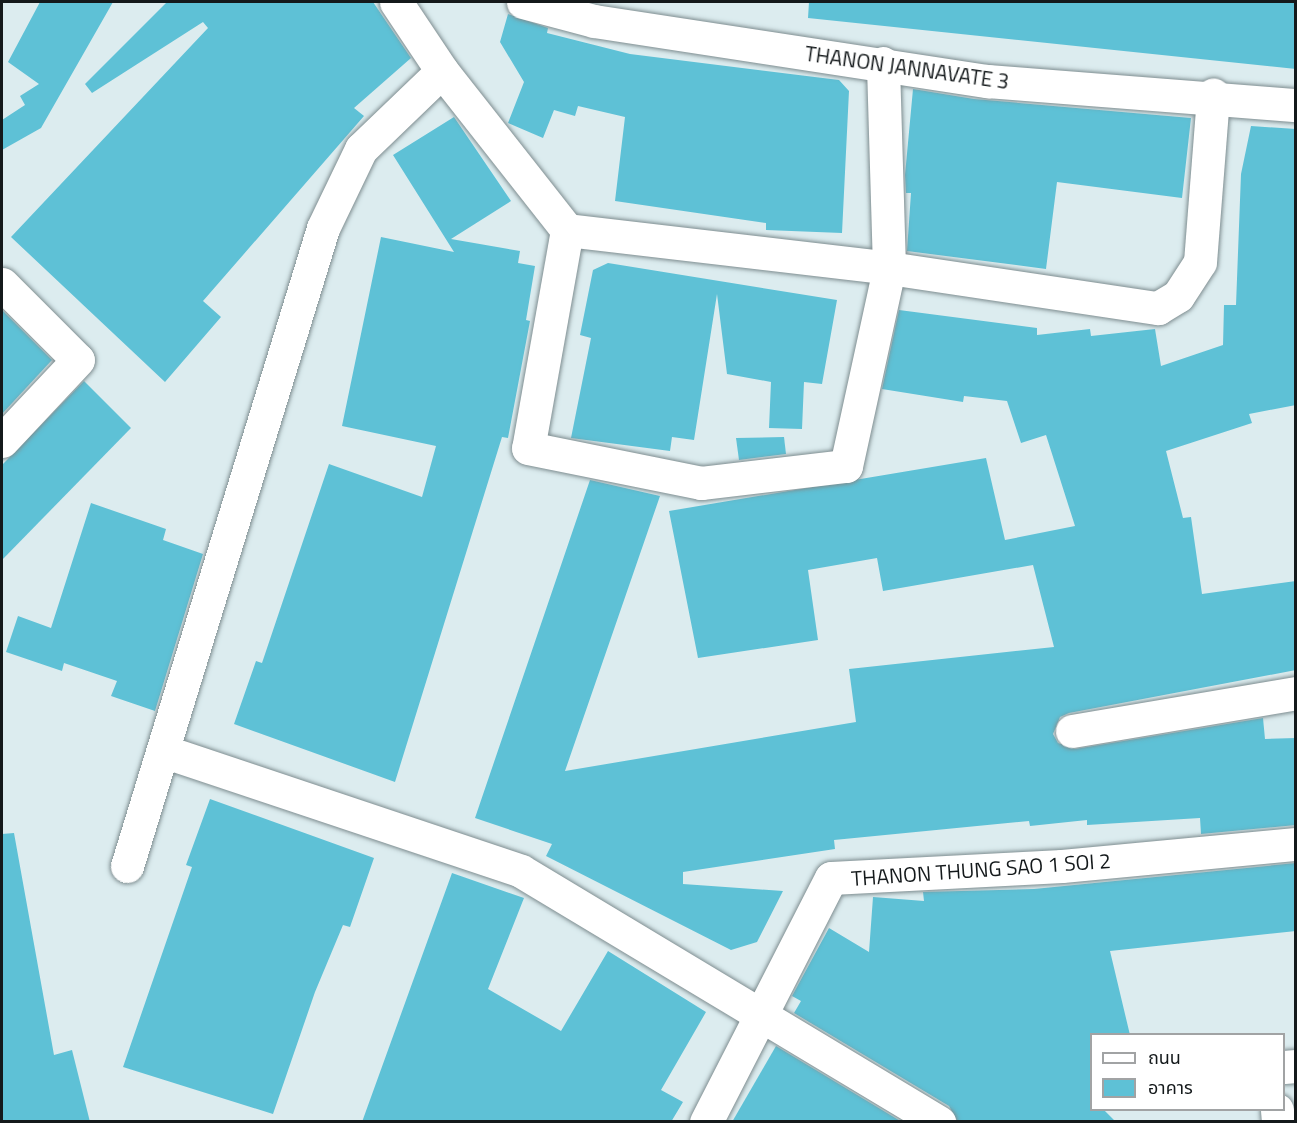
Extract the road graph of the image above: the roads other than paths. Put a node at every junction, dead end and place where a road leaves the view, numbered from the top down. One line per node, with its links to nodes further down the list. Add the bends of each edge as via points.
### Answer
1 (396, 2): 4 (street)
2 (523, 2): 3 (street, THANON JANNAVATE 3, via 594,21)
3 (883, 63): 5 (street, THANON JANNAVATE 3, via 988,81); 8 (street)
4 (442, 71): 7 (street); 13 (street, via 361,149 323,228)
5 (1213, 95): 6 (street, THANON JANNAVATE 3); 8 (street, via 1200,262 1178,296 1158,308)
6 (1296, 105)
7 (567, 230): 8 (street); 8 (street, via 528,448 700,483 846,466)
8 (889, 268)
9 (2, 284): 10 (street, via 78,360)
10 (2, 441)
11 (1296, 693): 12 (street)
12 (1072, 731)
13 (166, 752): 15 (street); 16 (street, via 521,871)
14 (1296, 844): 16 (street, THANON THUNG SAO 1 SOI 2, via 1062,866 831,878)
15 (127, 866)
16 (759, 1016): 17 (street, THANON THUNG SAO 1 SOI 2); 18 (street)
17 (706, 1122)
18 (939, 1122)

